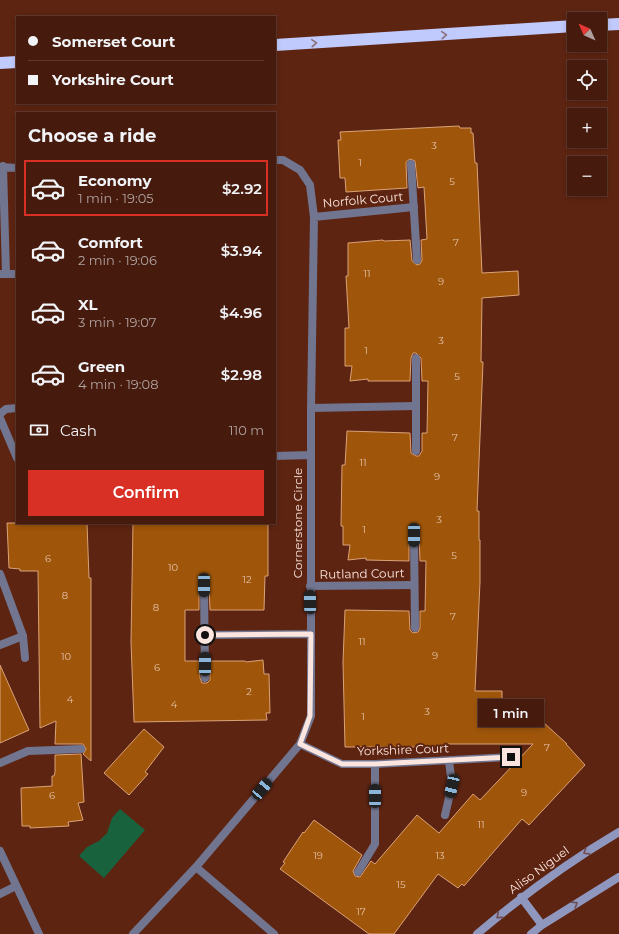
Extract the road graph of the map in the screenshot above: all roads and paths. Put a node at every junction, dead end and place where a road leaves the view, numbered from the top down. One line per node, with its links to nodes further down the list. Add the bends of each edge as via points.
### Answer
1 (619, 24): 2 (highway)
2 (607, 25)
3 (567, 26): 4 (highway, one-way to 3)
4 (276, 45)
5 (16, 62): 6 (highway)
6 (0, 63)
7 (276, 160): 12 (street, Cornerstone Circle, via 283,160 300,170 310,185)
8 (411, 164): 11 (street)
9 (2, 166): 10 (street); 14 (street)
10 (16, 168)
11 (414, 207): 12 (street, Norfolk Court); 13 (street)
12 (314, 217): 19 (street, Cornerstone Circle)
13 (417, 260)
14 (3, 274): 15 (street)
15 (16, 274)
16 (416, 358): 17 (street)
17 (416, 406): 19 (street); 22 (street)
18 (16, 408): 20 (street, via 6,409)
19 (310, 408): 23 (street, Cornerstone Circle)
20 (0, 414)
21 (0, 418): 24 (street)
22 (416, 451)
23 (310, 455): 25 (street); 30 (street, Cornerstone Circle)
24 (16, 456)
25 (276, 456)
26 (414, 535): 29 (street)
27 (0, 574): 34 (street)
28 (204, 585): 33 (street)
29 (414, 585): 30 (street, Rutland Court); 31 (street)
30 (310, 586): 32 (street, Cornerstone Circle)
31 (415, 628)
32 (311, 634): 33 (street); 38 (street, Cornerstone Circle, via 310,716)
33 (205, 635): 37 (street)
34 (23, 636): 35 (street); 36 (street)
35 (0, 644)
36 (25, 658)
37 (205, 678)
38 (300, 744): 43 (street, Yorkshire Court, via 342,764); 47 (street, Cornerstone Circle)
39 (81, 749): 42 (street, via 28,751)
40 (511, 757): 41 (street, Yorkshire Court)
41 (449, 761): 43 (street, Yorkshire Court); 44 (street, via 452,786)
42 (0, 763)
43 (375, 764): 48 (street, via 375,844)
44 (445, 815)
45 (619, 832): 52 (street, Aliso Niguel, one-way to 52, via 582,854)
46 (0, 851): 50 (street)
47 (196, 867): 55 (street, Cornerstone Circle); 56 (street)
48 (358, 872)
49 (619, 877): 53 (street, one-way to 49)
50 (16, 886): 51 (street); 54 (street)
51 (0, 894)
52 (521, 897): 53 (street); 57 (street, Aliso Niguel, one-way to 57)
53 (542, 925): 58 (street)
54 (39, 934)
55 (133, 934)
56 (274, 934)
57 (477, 934)
58 (531, 934)

